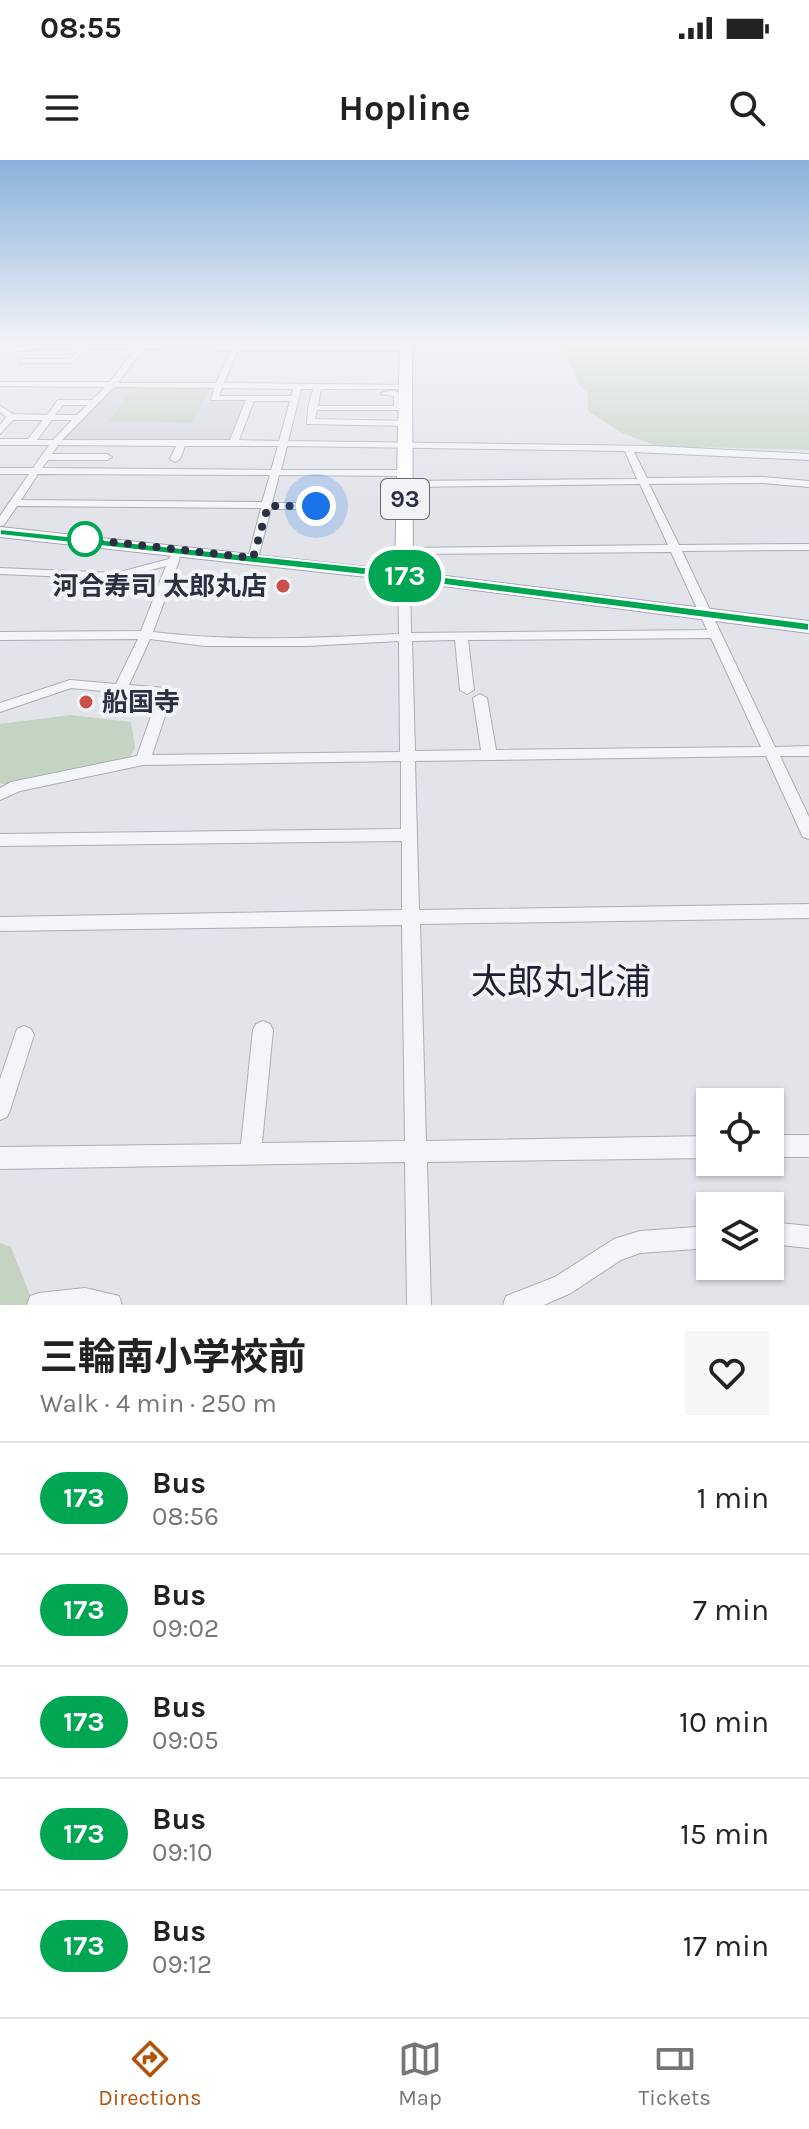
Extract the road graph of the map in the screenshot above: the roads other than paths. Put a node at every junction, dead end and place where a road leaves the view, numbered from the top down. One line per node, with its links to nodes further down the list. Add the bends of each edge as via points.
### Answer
1 (101, 396): 8 (street)
2 (215, 396): 6 (street)
3 (315, 396): 10 (street)
4 (398, 396): 10 (street, via 398,408)
5 (406, 396): 14 (main road, 93)
6 (251, 398): 7 (street); 20 (street)
7 (294, 399): 21 (street)
8 (94, 403): 12 (street, via 61,402); 13 (street)
9 (0, 408): 11 (street)
10 (312, 408): 14 (street, via 310,422)
11 (11, 417): 12 (street); 15 (street)
12 (50, 417): 13 (street); 18 (street)
13 (79, 418): 16 (street)
14 (406, 423): 22 (main road, 93)
15 (0, 431)
16 (57, 440): 18 (street); 19 (street); 24 (street)
17 (0, 442): 18 (street)
18 (31, 442)
19 (182, 443): 20 (street); 27 (street)
20 (233, 444): 21 (street)
21 (282, 445): 22 (street); 30 (street)
22 (406, 446): 23 (street); 31 (main road, 93)
23 (628, 449): 26 (street); 32 (street)
24 (45, 457): 25 (street); 29 (street)
25 (107, 457)
26 (809, 457)
27 (175, 459)
28 (0, 471): 29 (street)
29 (35, 471): 30 (street); 34 (street)
30 (274, 474): 31 (street); 35 (street)
31 (405, 478): 32 (street); 41 (main road, 93)
32 (642, 482): 33 (street); 40 (street)
33 (809, 484)
34 (13, 503): 35 (street); 37 (street)
35 (268, 506): 36 (street); 43 (street)
36 (316, 506)
37 (0, 523)
38 (0, 532): 42 (main road)
39 (809, 547): 40 (street)
40 (675, 548): 41 (street); 46 (street)
41 (404, 551): 45 (main road, 93)
42 (176, 555): 43 (main road); 44 (street, via 116,576); 49 (street)
43 (253, 558): 45 (main road)
44 (0, 571)
45 (404, 576): 46 (main road); 51 (street)
46 (707, 615): 47 (main road); 48 (street)
47 (809, 627)
48 (715, 634): 52 (street); 56 (street)
49 (146, 635): 50 (street); 51 (street, via 220,642); 53 (street)
50 (0, 636)
51 (403, 637): 52 (street); 58 (street)
52 (461, 637): 57 (street)
53 (121, 688): 54 (street, via 70,684); 59 (street, via 161,690 167,695)
54 (0, 708)
55 (809, 751): 56 (street)
56 (770, 752): 57 (street); 61 (street)
57 (489, 754): 58 (street)
58 (407, 755): 59 (street); 62 (street)
59 (143, 760): 60 (street, via 16,786)
60 (0, 795)
61 (809, 833)
62 (409, 835): 63 (street); 65 (street)
63 (0, 840)
64 (809, 911): 65 (street)
65 (410, 917): 66 (street); 73 (street)
66 (0, 924)
67 (263, 1030): 74 (street)
68 (24, 1035): 69 (street)
69 (0, 1110)
70 (784, 1146): 71 (street)
71 (809, 1146)
72 (696, 1147): 73 (street)
73 (417, 1153): 74 (street); 81 (street)
74 (250, 1155): 75 (street)
75 (0, 1158)
76 (784, 1234): 77 (street)
77 (809, 1237)
78 (696, 1238): 82 (street, via 627,1246 563,1285)
79 (39, 1305): 80 (street, via 85,1300)
80 (110, 1305)
81 (419, 1305)
82 (515, 1305)

